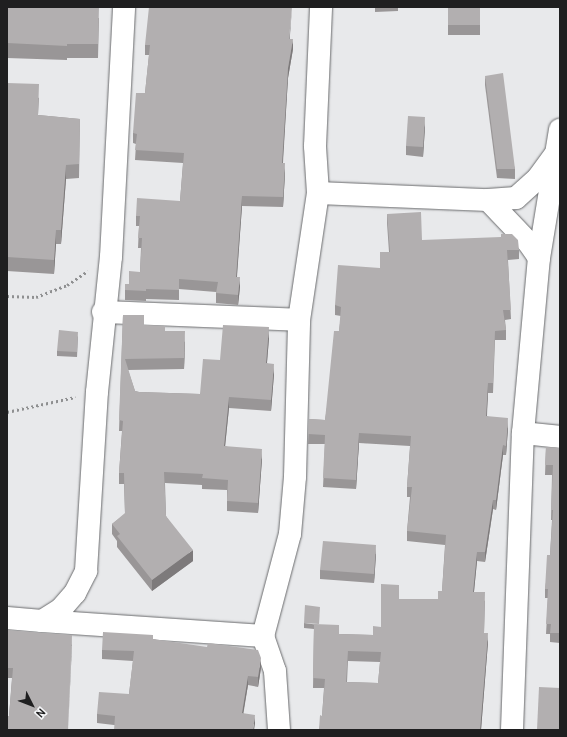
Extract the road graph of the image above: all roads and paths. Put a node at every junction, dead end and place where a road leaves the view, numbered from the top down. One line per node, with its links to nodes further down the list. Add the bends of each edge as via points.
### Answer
1 (124, 7): 7 (street)
2 (321, 7): 5 (street, via 315,146)
3 (560, 130): 4 (street)
4 (557, 152): 6 (street, via 538,178 516,198); 8 (street)
5 (318, 193): 6 (street); 11 (street)
6 (488, 200): 8 (street, via 528,242)
7 (111, 258): 9 (path, via 67,285 36,297); 10 (street)
8 (539, 258): 14 (street)
9 (7, 296)
10 (103, 312): 11 (street); 12 (street)
11 (299, 320): 18 (street, via 296,477 290,534)
12 (96, 392): 13 (path); 17 (street, via 86,571 75,593 61,609)
13 (7, 412)
14 (522, 433): 15 (street); 20 (street)
15 (560, 437)
16 (7, 618): 17 (street)
17 (42, 621): 18 (street)
18 (263, 636): 19 (street, via 275,671)
19 (278, 730)
20 (512, 730)

